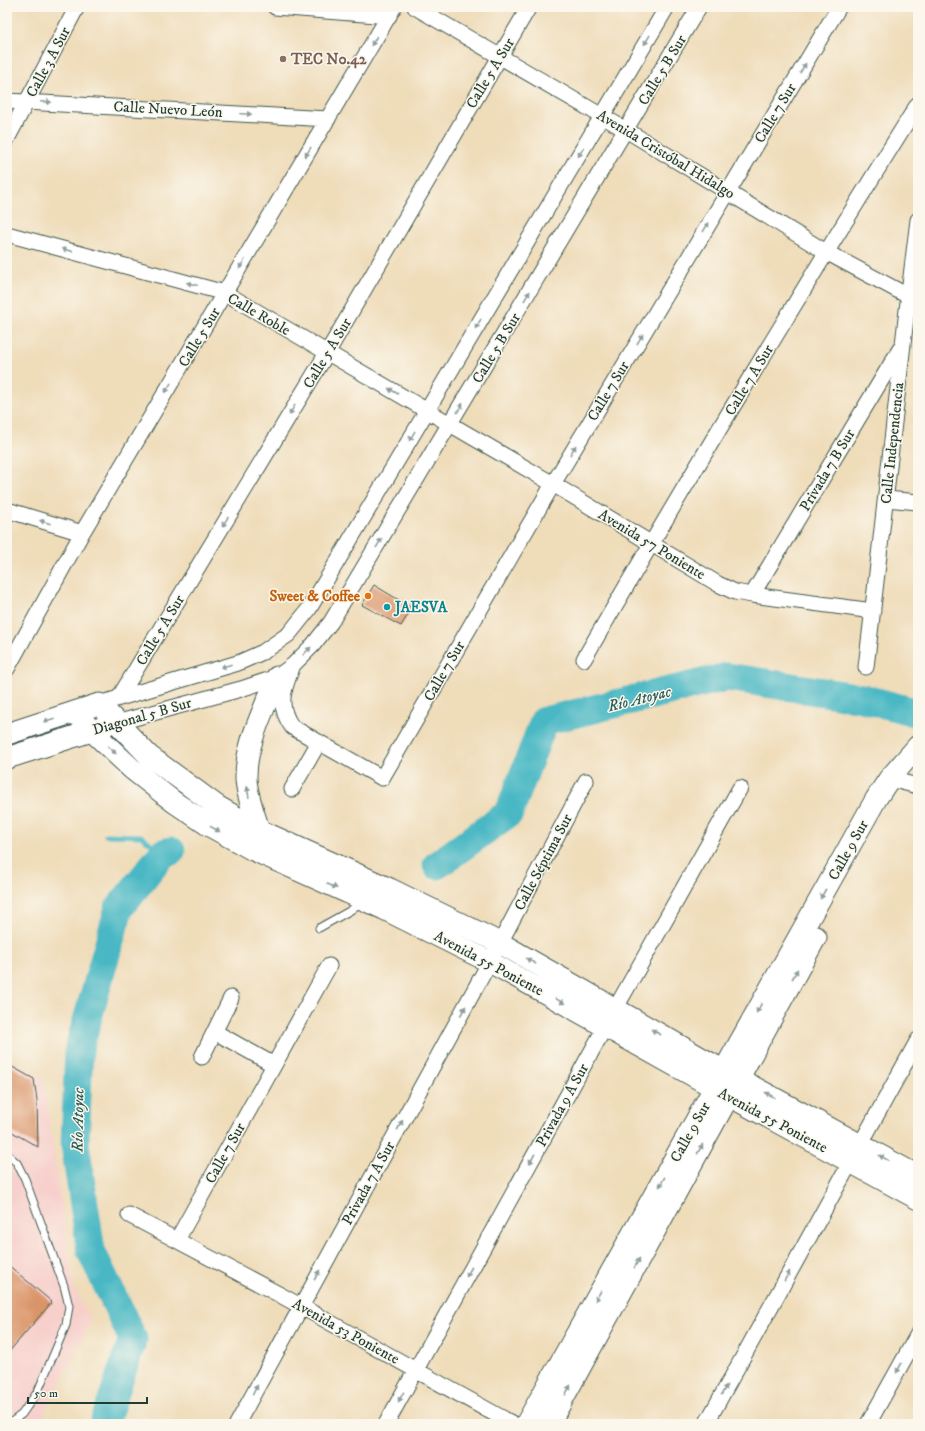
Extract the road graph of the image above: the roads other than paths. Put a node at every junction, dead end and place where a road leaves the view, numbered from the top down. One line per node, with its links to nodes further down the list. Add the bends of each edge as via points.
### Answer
1 (77, 7): 11 (street, Calle 3 A Sur)
2 (275, 7): 8 (street)
3 (415, 7): 9 (street, Avenida Cristóbal Hidalgo)
4 (529, 7): 9 (street, Calle 5 A Sur)
5 (667, 7): 13 (street, Calle 5 B Sur, one-way to 13)
6 (699, 7): 15 (street, Calle 5 B Sur)
7 (839, 7): 17 (street, Calle 7 Sur, one-way to 7)
8 (391, 12): 14 (street, Calle 5 Sur, one-way to 14)
9 (499, 56): 13 (street, Avenida Cristóbal Hidalgo); 24 (street, Calle 5 A Sur)
10 (7, 101): 11 (street, Calle Nuevo León)
11 (27, 101): 14 (street, Calle Nuevo León, one-way to 14); 16 (street, Calle 3 A Sur)
12 (918, 104): 20 (street, Calle 7 A Sur)
13 (602, 116): 15 (street, Avenida Cristóbal Hidalgo); 25 (street, Calle 5 B Sur, one-way to 25)
14 (328, 119): 21 (street, Calle 5 Sur, one-way to 21)
15 (626, 130): 17 (street, Avenida Cristóbal Hidalgo); 26 (street, Calle 5 B Sur, one-way to 15)
16 (7, 139)
17 (728, 192): 20 (street, Avenida Cristóbal Hidalgo); 27 (street, Calle 7 Sur, one-way to 17)
18 (918, 220): 22 (street, Calle Independencia)
19 (7, 234): 21 (street, Calle Roble, one-way to 19)
20 (826, 252): 22 (street, Avenida Cristóbal Hidalgo); 32 (street, Calle 7 A Sur)
21 (225, 293): 24 (street, Calle Roble); 31 (street, Calle 5 Sur, one-way to 31)
22 (913, 296): 23 (street, Calle Independencia)
23 (902, 345): 28 (street, Calle Independencia); 33 (street, Privada 7 B Sur)
24 (327, 353): 25 (street, Calle Roble, one-way to 24); 40 (street, Calle 5 A Sur, one-way to 40)
25 (426, 411): 26 (street, Calle Roble); 35 (street, Calle 5 B Sur, one-way to 35, via 309,609 289,634)
26 (450, 425): 27 (street, Avenida 57 Poniente); 39 (street, Calle 5 B Sur, one-way to 26, via 313,645 331,622)
27 (553, 484): 32 (street, Avenida 57 Poniente); 47 (street, Calle 7 Sur, via 382,778)
28 (887, 499): 29 (street); 34 (street, Calle Independencia)
29 (918, 502)
30 (7, 510): 31 (street, one-way to 30)
31 (82, 533): 38 (street, Calle 5 Sur)
32 (651, 542): 33 (street, Avenida 57 Poniente, via 718,584 735,592); 36 (street, Calle 7 A Sur)
33 (752, 595): 34 (street, Avenida 57 Poniente)
34 (873, 611): 37 (street, Calle Independencia)
35 (263, 652): 40 (street, Diagonal 5 B Sur, one-way to 40, via 238,663)
36 (584, 659)
37 (866, 667)
38 (7, 669)
39 (285, 671): 43 (street, Diagonal 5 B Sur, via 241,689); 47 (street, via 282,704 285,716 292,727); 56 (main road, one-way to 39, via 249,799 247,761 253,737)
40 (120, 696): 41 (street, Diagonal 5 B Sur)
41 (99, 704): 42 (main road, Diagonal 5 B Sur); 43 (main road, Avenida 55 Poniente)
42 (75, 712): 44 (main road, Avenida 55 Poniente); 45 (main road, Diagonal 5 B Sur, one-way to 45)
43 (116, 723): 44 (main road, Diagonal 5 B Sur); 56 (main road, Avenida 55 Poniente, via 149,756 187,785)
44 (91, 730): 48 (main road, Diagonal 5 B Sur); 57 (main road, Avenida 55 Poniente, one-way to 57, via 132,769 208,825 253,850)
45 (7, 734)
46 (7, 740): 48 (main road)
47 (319, 742): 55 (street)
48 (41, 746): 50 (main road, Diagonal 5 B Sur)
49 (918, 746): 53 (main road)
50 (7, 758)
51 (918, 765): 53 (main road)
52 (586, 781): 59 (street, Calle Séptima Sur)
53 (903, 782): 68 (main road, Calle 9 Sur)
54 (740, 788): 63 (street, Privada 9 A Sur)
55 (292, 789)
56 (258, 830): 59 (main road, Avenida 55 Poniente, via 390,889)
57 (363, 900): 58 (lane, via 351,910); 60 (main road, Avenida 55 Poniente)
58 (318, 928)
59 (500, 943): 60 (street, Privada 7 A Sur); 63 (main road, Avenida 55 Poniente, one-way to 59)
60 (490, 962): 63 (main road, Avenida 55 Poniente, one-way to 63); 75 (street, Privada 7 A Sur, one-way to 60)
61 (329, 966): 67 (street, Calle 7 Sur)
62 (231, 998): 64 (street)
63 (610, 1018): 68 (main road, Avenida 55 Poniente); 77 (street, Privada 9 A Sur, one-way to 77)
64 (215, 1032): 66 (street); 67 (street)
65 (918, 1040): 69 (street)
66 (202, 1057)
67 (274, 1065): 74 (street, Calle 7 Sur)
68 (727, 1083): 69 (main road, Avenida 55 Poniente); 82 (main road, Calle 9 Sur, one-way to 82); 83 (main road, Calle 9 Sur, one-way to 68)
69 (855, 1153): 71 (main road, Avenida 55 Poniente, one-way to 69); 72 (main road, Avenida 55 Poniente); 84 (street, one-way to 69)
70 (7, 1154): 78 (lane, via 16,1163 25,1179 64,1286 68,1306 66,1325 38,1391 22,1414)
71 (918, 1176)
72 (918, 1199)
73 (130, 1215): 74 (street, Avenida 53 Poniente)
74 (177, 1240): 75 (street, Avenida 53 Poniente)
75 (300, 1306): 77 (street, Avenida 53 Poniente); 79 (street, Privada 7 A Sur, one-way to 75)
76 (918, 1334): 85 (street, one-way to 85)
77 (416, 1370): 80 (street, Privada 9 A Sur, one-way to 80); 81 (street, Avenida 53 Poniente)
78 (10, 1424)
79 (237, 1424)
80 (386, 1424)
81 (513, 1424)
82 (526, 1424)
83 (549, 1424)
84 (706, 1424)
85 (868, 1424)

